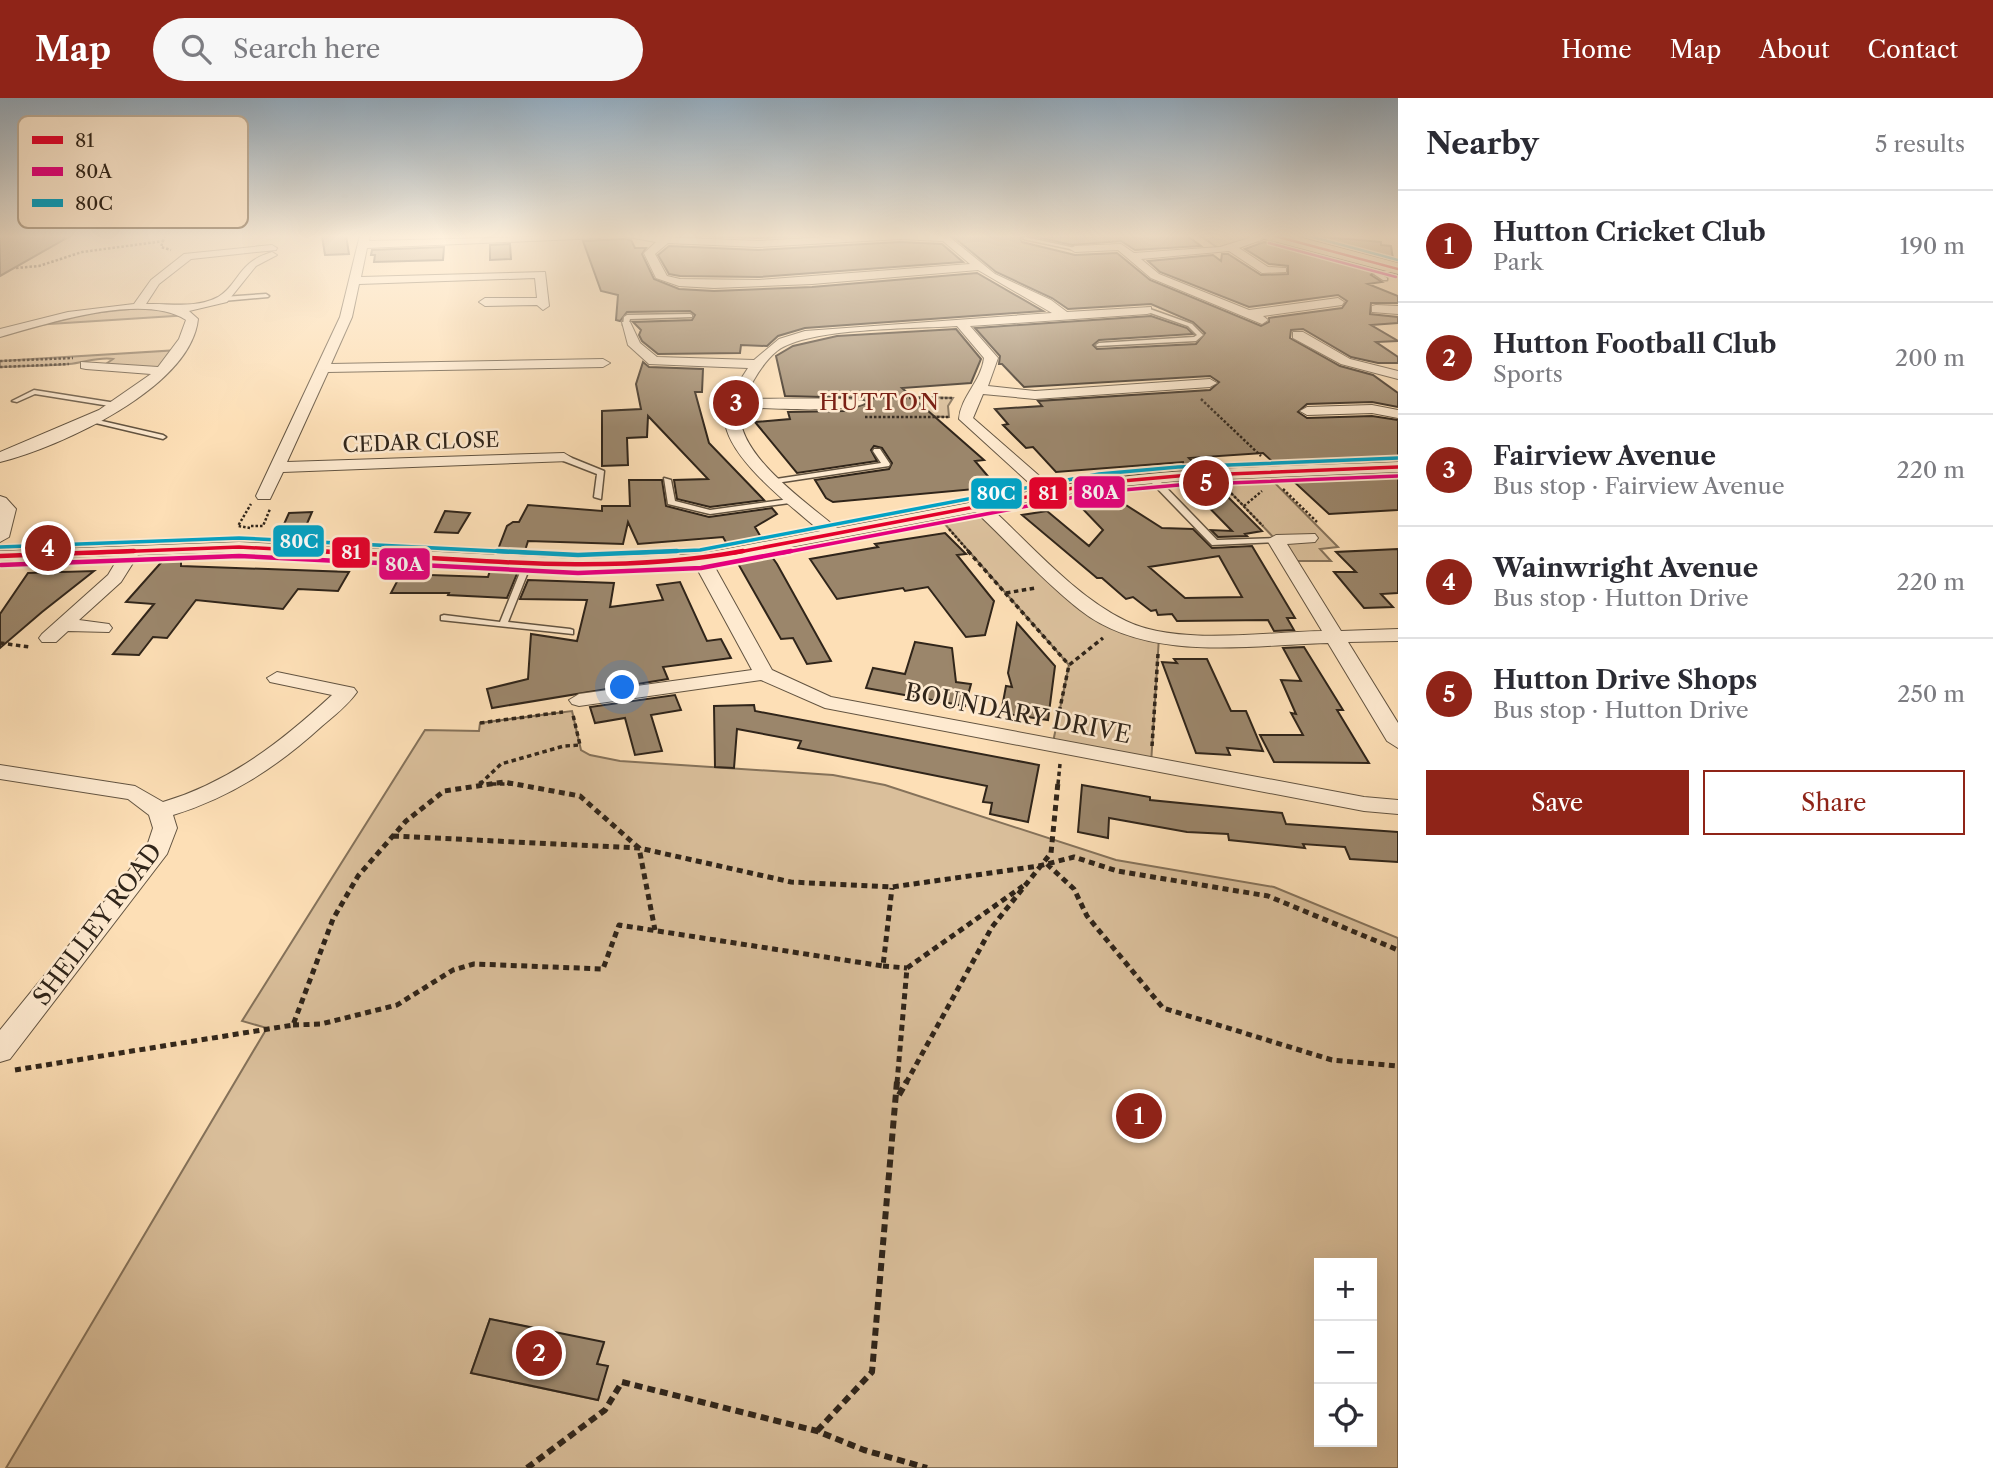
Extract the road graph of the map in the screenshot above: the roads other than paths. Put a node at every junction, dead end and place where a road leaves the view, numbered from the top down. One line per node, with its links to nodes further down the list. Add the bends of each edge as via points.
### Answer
1 (142, 299): 9 (street)
2 (223, 299): 11 (street)
3 (350, 299): 26 (street)
4 (543, 299): 7 (street, via 543,303)
5 (1035, 299): 16 (street)
6 (1212, 299): 14 (street)
7 (485, 302)
8 (1338, 302): 14 (street)
9 (139, 307): 11 (street); 20 (street, via 47,319)
10 (1376, 309): 13 (street)
11 (180, 310): 27 (street, via 190,315 192,324)
12 (1147, 310): 16 (street); 22 (lane, via 1190,325 1200,335 1196,339)
13 (1398, 310)
14 (1249, 314): 17 (street)
15 (690, 316): 19 (lane, via 627,317)
16 (1065, 316): 18 (street)
17 (1262, 320)
18 (961, 323): 24 (street, via 798,336 774,344); 31 (street, via 991,358 988,378)
19 (626, 326): 24 (street, via 634,345 654,362)
20 (0, 334)
21 (1298, 335): 28 (street, via 1344,362)
22 (1099, 345)
23 (603, 363): 26 (street)
24 (757, 364): 35 (street)
25 (86, 365): 27 (street)
26 (322, 368): 44 (street)
27 (163, 371): 36 (street)
28 (1398, 375)
29 (1210, 383): 30 (street)
30 (1185, 385): 31 (street); 32 (street)
31 (976, 395): 49 (street, via 965,417)
32 (1198, 396)
33 (15, 401): 36 (lane, via 34,392)
34 (859, 402): 35 (street, via 832,410)
35 (736, 403): 48 (street, via 732,421 738,440)
36 (116, 405): 39 (street)
37 (1307, 411): 38 (street, via 1372,409)
38 (1392, 414)
39 (89, 421): 40 (lane); 42 (street)
40 (163, 437)
41 (877, 451): 48 (lane, via 886,464)
42 (0, 457)
43 (564, 458): 44 (street, CEDAR CLOSE); 51 (lane, via 601,473)
44 (279, 467): 50 (street)
45 (1398, 467): 46 (street)
46 (1152, 478): 49 (street); 59 (lane, via 1214,543)
47 (667, 480): 52 (lane, via 671,502 709,512)
48 (776, 481): 52 (street)
49 (1047, 491): 54 (street)
50 (264, 496)
51 (598, 497)
52 (797, 500): 56 (street)
53 (0, 501): 57 (street, via 8,509 8,520)
54 (978, 505): 56 (street); 69 (street, via 1088,607 1121,626 1159,637 1195,640)
55 (250, 527): 60 (street)
56 (832, 533): 63 (street)
57 (0, 537)
58 (1309, 538): 59 (street)
59 (1276, 540): 69 (street)
60 (239, 547): 61 (street); 64 (street)
61 (133, 548): 62 (street); 67 (street, via 115,578 56,632)
62 (0, 556)
63 (701, 559): 64 (street); 71 (street)
64 (528, 562): 66 (lane)
65 (444, 618): 66 (lane)
66 (503, 624): 68 (lane)
67 (103, 628)
68 (570, 632)
69 (1335, 635): 70 (street); 74 (street)
70 (1398, 635)
71 (764, 674): 73 (street); 76 (street, BOUNDARY DRIVE, via 825,702)
72 (277, 678): 77 (street, via 347,692 258,769)
73 (575, 705)
74 (1398, 741)
75 (0, 772): 77 (street, via 117,788 142,797)
76 (1398, 807)
77 (162, 819): 78 (street, SHELLEY ROAD, via 158,848)
78 (0, 1051)

